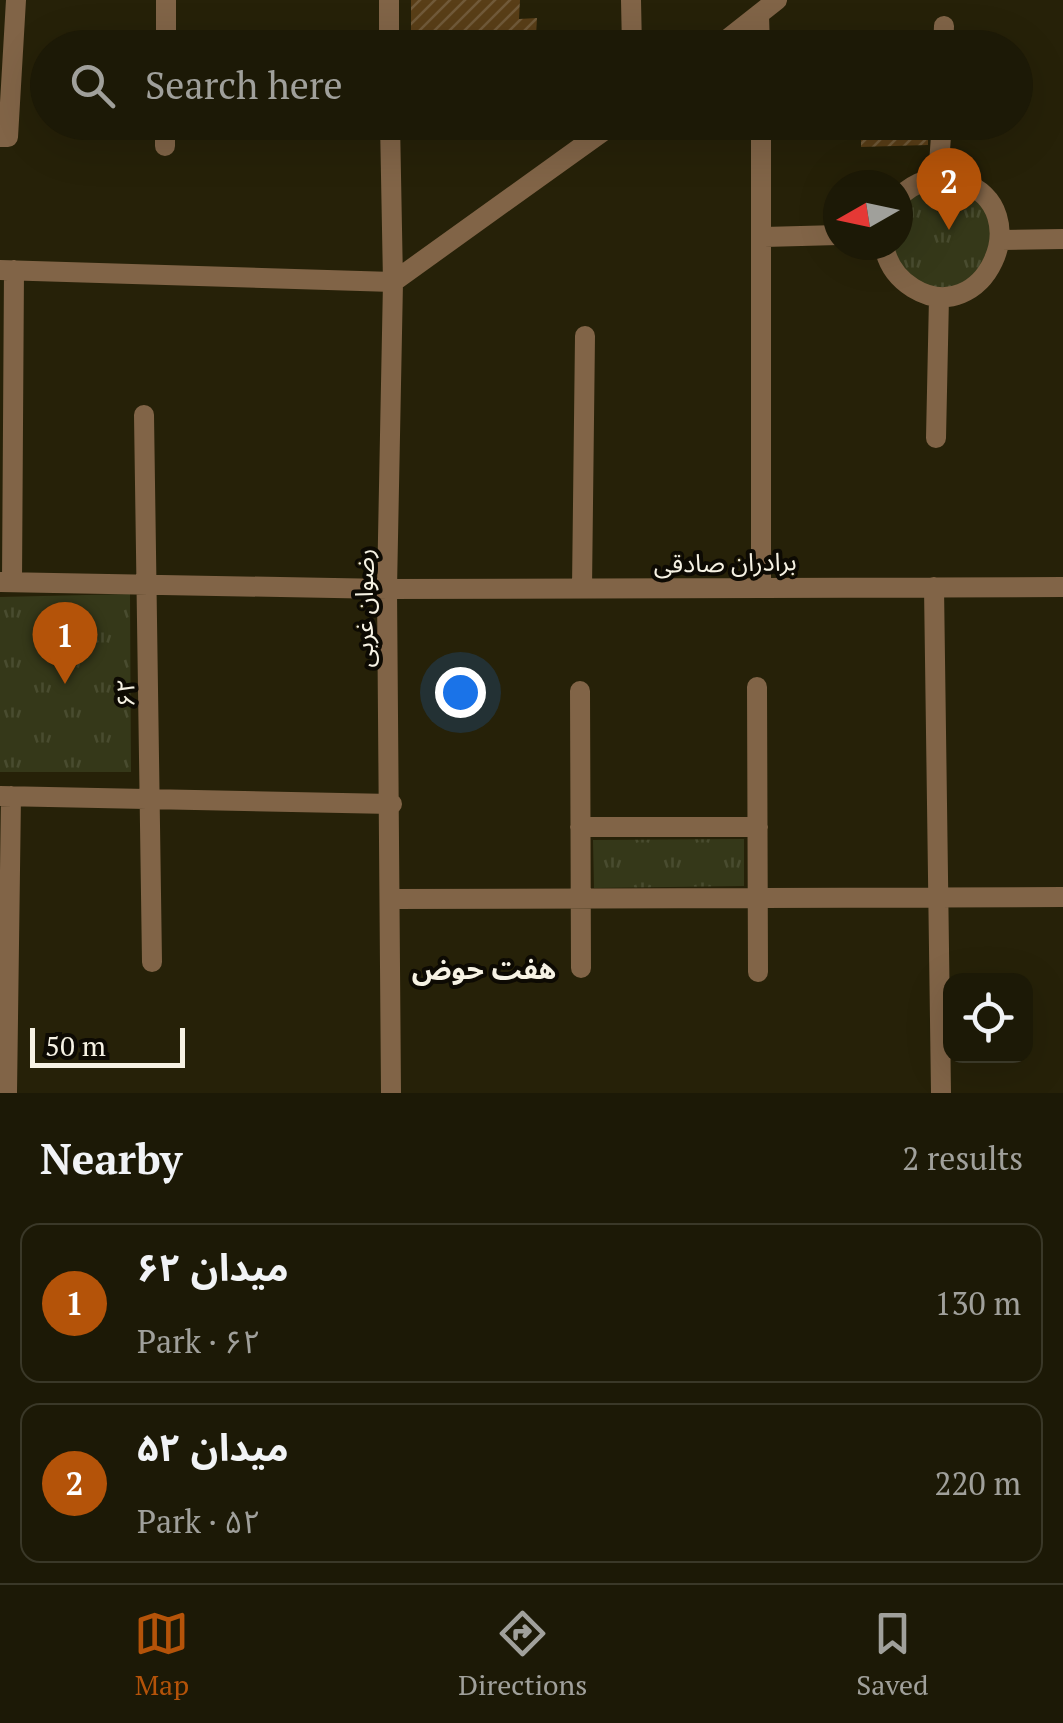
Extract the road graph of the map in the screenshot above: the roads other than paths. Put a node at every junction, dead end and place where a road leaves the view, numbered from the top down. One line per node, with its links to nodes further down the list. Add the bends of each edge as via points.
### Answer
1 (16, 0): 14 (street, via 8,137)
2 (166, 0): 8 (street)
3 (389, 0): 9 (street)
4 (631, 0): 10 (street)
5 (778, 0): 6 (street)
6 (759, 15): 11 (street); 12 (street)
7 (944, 26): 13 (street)
8 (166, 30)
9 (389, 30)
10 (632, 30)
11 (739, 30)
12 (759, 30)
13 (944, 30)
14 (0, 137)
15 (165, 140): 20 (street)
16 (390, 140): 29 (street, رضوان غربی)
17 (591, 140): 29 (street)
18 (762, 140): 24 (street)
19 (941, 140): 21 (street)
20 (165, 146)
21 (938, 178): 22 (street); 26 (street, via 981,193 999,222)
22 (913, 188)
23 (823, 236): 24 (street)
24 (764, 237): 36 (street)
25 (1063, 239): 26 (street)
26 (1001, 240): 30 (street, via 982,282)
27 (888, 260): 30 (street, via 903,282)
28 (7, 270): 29 (street); 34 (street)
29 (393, 282): 40 (street, رضوان غربی)
30 (939, 296): 33 (street)
31 (584, 336): 39 (street)
32 (144, 415): 35 (street, ۶۲)
33 (936, 438)
34 (6, 582): 35 (street)
35 (148, 584): 40 (street, برادران صادقی); 44 (street, ۶۲)
36 (762, 586): 37 (street, برادران صادقی); 39 (street, برادران صادقی)
37 (934, 587): 38 (street, برادران صادقی); 51 (street)
38 (1063, 587)
39 (582, 588): 40 (street, برادران صادقی)
40 (387, 590): 45 (street, رضوان غربی)
41 (757, 687): 47 (street)
42 (580, 691): 46 (street)
43 (5, 796): 44 (street); 56 (street)
44 (152, 796): 45 (street); 53 (street, ۶۲)
45 (392, 804): 52 (street, رضوان غربی)
46 (580, 827): 47 (street); 49 (street)
47 (758, 827): 50 (street)
48 (1063, 897): 51 (street)
49 (581, 898): 50 (street); 52 (street); 54 (street)
50 (758, 898): 51 (street); 55 (street)
51 (938, 898): 58 (street)
52 (390, 899): 57 (street, رضوان غربی)
53 (152, 962)
54 (581, 968)
55 (758, 972)
56 (7, 1093)
57 (392, 1093)
58 (941, 1093)

